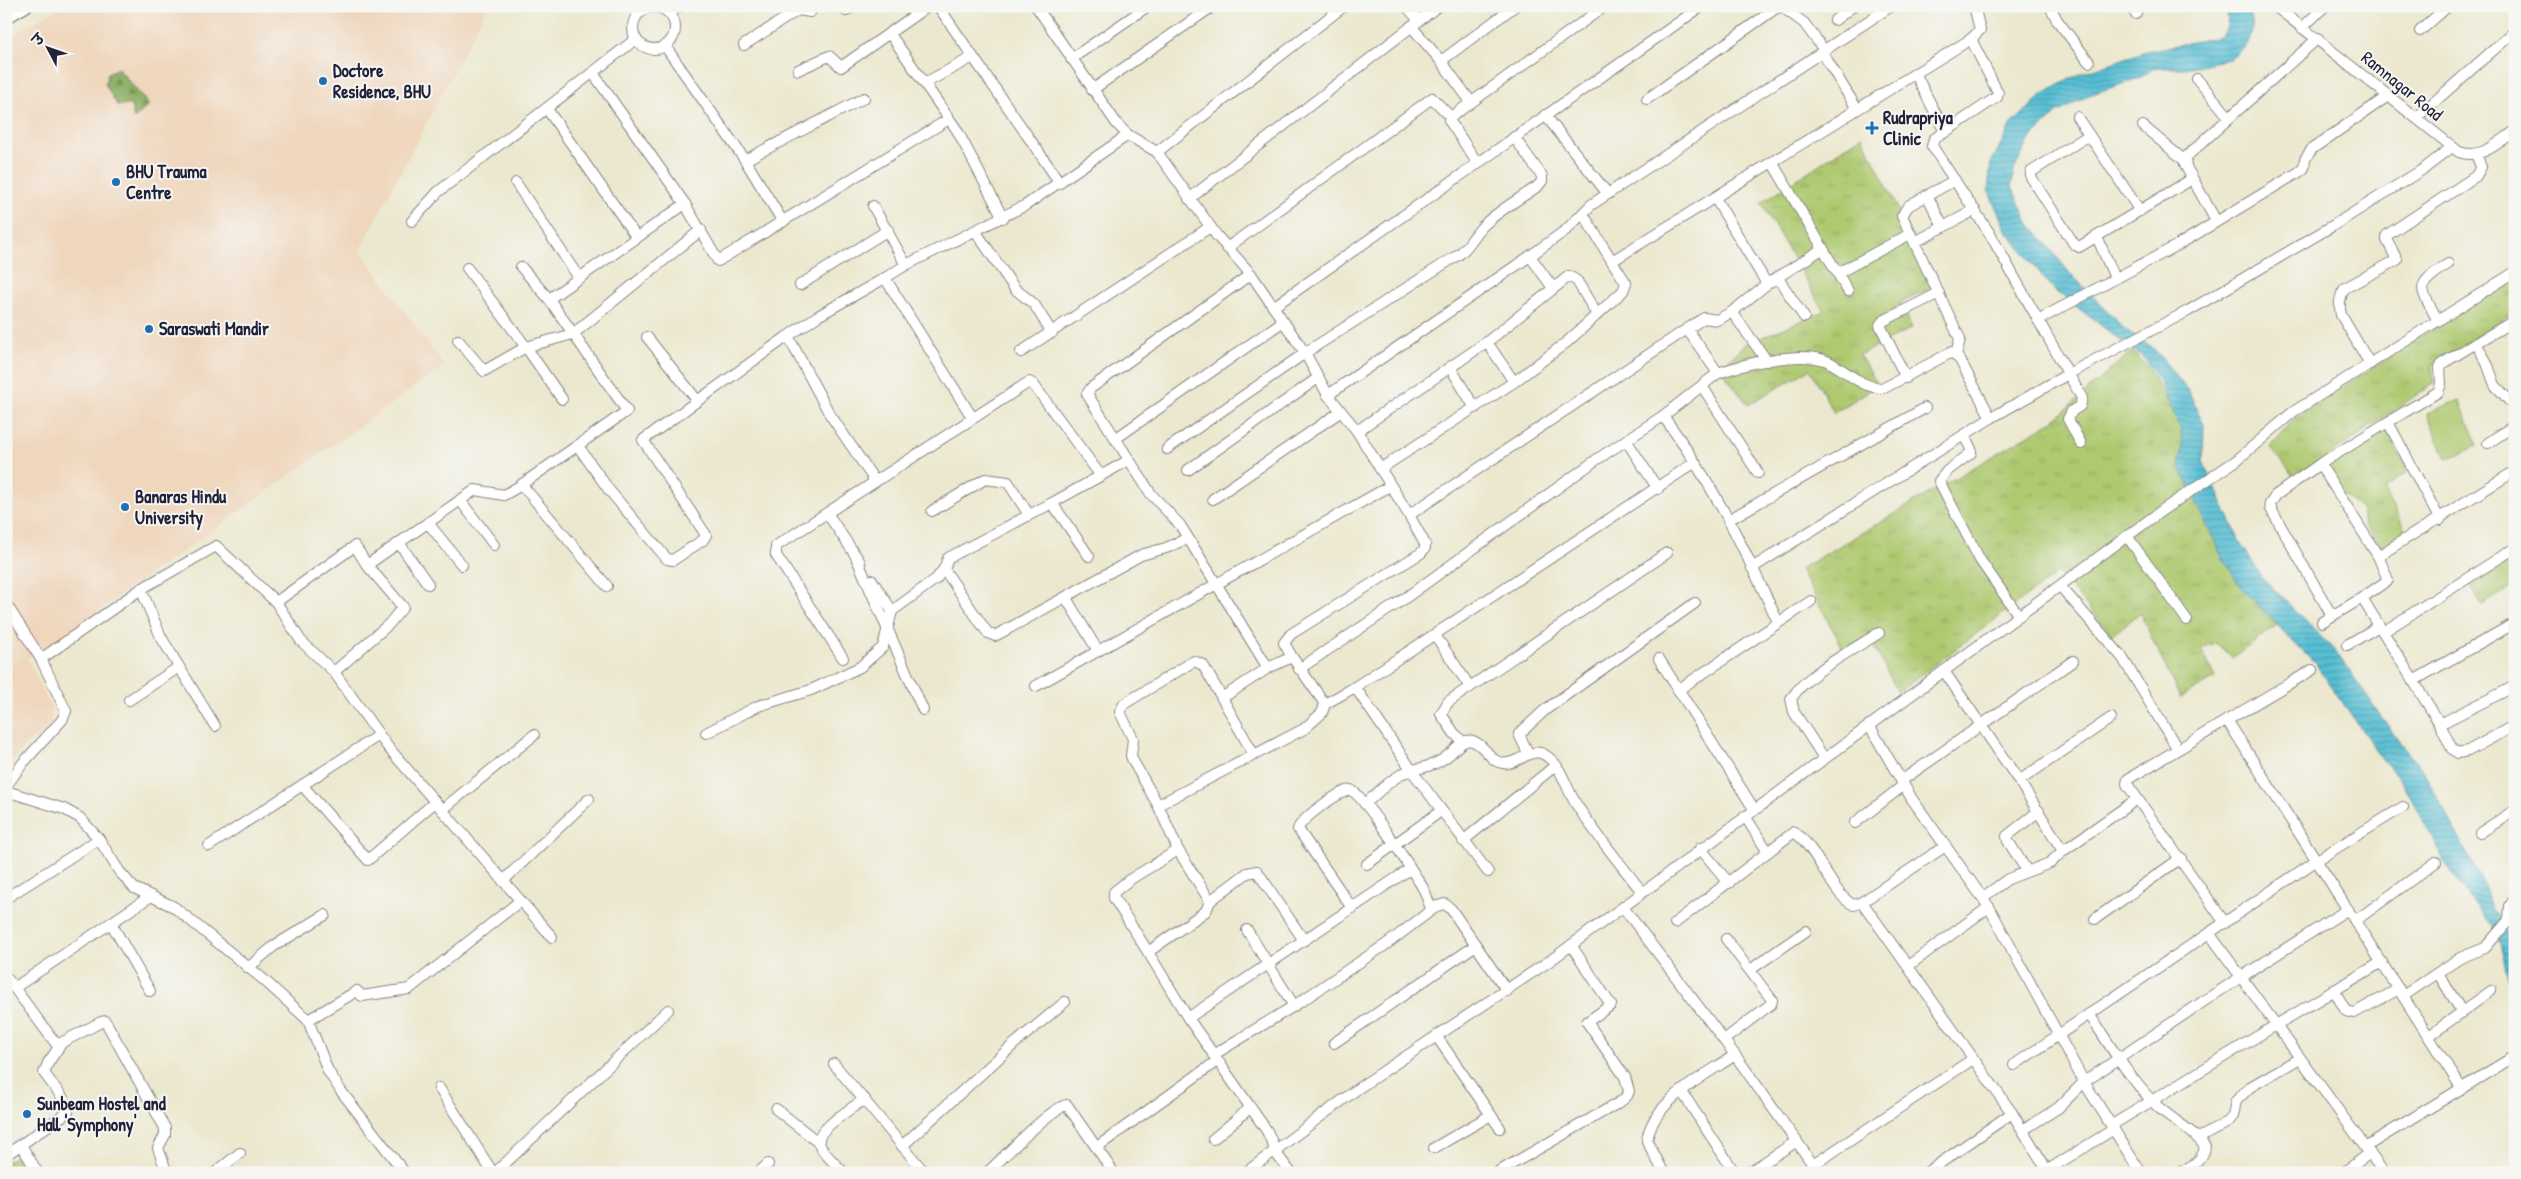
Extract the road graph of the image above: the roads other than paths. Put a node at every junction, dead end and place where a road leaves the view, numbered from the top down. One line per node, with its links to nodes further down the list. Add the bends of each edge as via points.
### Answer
1 (25, 6): 27 (main road)
2 (679, 6): 26 (street)
3 (815, 6): 37 (street, via 810,12 798,10)
4 (843, 6): 5 (street, via 846,10)
5 (852, 6)
6 (928, 6): 33 (street)
7 (938, 6): 40 (street)
8 (1036, 6): 41 (street)
9 (1148, 6): 41 (street)
10 (1213, 6): 49 (street)
11 (1344, 6): 69 (street)
12 (1406, 6): 29 (street)
13 (1438, 6): 29 (street)
14 (1514, 6): 42 (street)
15 (1605, 6): 53 (street)
16 (1702, 6): 56 (street)
17 (1780, 6): 39 (street, via 1811,30); 52 (street)
18 (1853, 6): 28 (street)
19 (1891, 6): 39 (street)
20 (1974, 6): 36 (street, via 1980,30)
21 (2050, 6): 43 (street)
22 (2275, 6): 30 (street, Ramnagar Road)
23 (2325, 6): 30 (street)
24 (2448, 6): 31 (street)
25 (640, 9): 26 (street, via 657,8); 35 (street, via 633,26)
26 (669, 14): 38 (street, via 674,31)
27 (6, 17)
28 (1835, 20)
29 (1415, 23): 42 (street); 82 (street)
30 (2302, 28): 34 (street, Ramnagar Road)
31 (2420, 31)
32 (2515, 31): 60 (street)
33 (890, 34): 44 (street, via 841,67 830,56); 48 (street)
34 (2318, 38): 50 (street, Ramnagar Road); 59 (street)
35 (636, 39): 38 (street, via 646,48); 45 (street)
36 (1970, 39): 46 (street); 64 (street, via 1998,93 1997,97)
37 (744, 45)
38 (665, 46): 71 (street)
39 (1823, 51): 55 (street); 79 (street)
40 (973, 57): 48 (street); 78 (street)
41 (1071, 59): 49 (street)
42 (1442, 61): 53 (street)
43 (2089, 62)
44 (798, 70)
45 (593, 73): 54 (street); 83 (street)
46 (1915, 73): 55 (street); 64 (street)
47 (2197, 79): 59 (street)
48 (925, 83): 61 (street)
49 (1092, 90): 65 (street)
50 (2388, 96): 60 (street, Ramnagar Road); 90 (street, via 2312,149 2299,172)
51 (864, 98): 71 (street)
52 (1647, 99)
53 (1471, 102): 57 (street)
54 (547, 108): 89 (street, via 438,192); 98 (street)
55 (1857, 109): 73 (street)
56 (1545, 115): 67 (street); 79 (street)
57 (1451, 117): 74 (street, via 1450,123); 100 (street, via 1432,98)
58 (2077, 117): 66 (street)
59 (2229, 117): 72 (street, via 2192,150)
60 (2416, 118): 68 (street, Ramnagar Road)
61 (949, 119): 88 (street); 91 (street)
62 (2143, 126): 72 (street)
63 (2515, 131): 70 (street, via 2488,150)
64 (1945, 132): 76 (street, via 1934,139 1932,146)
65 (1128, 135): 69 (street); 78 (street)
66 (2089, 135): 86 (street); 97 (street, via 2034,168 2031,177 2074,244 2084,246)
67 (1514, 137): 74 (street); 139 (street, via 1542,176 1538,186 1488,220 1478,230 1472,244 1458,255)
68 (2452, 147): 70 (street, Ramnagar Road, via 2468,155); 145 (street, via 2425,168 2334,225 2188,311)
69 (1156, 152): 82 (street)
70 (2476, 154): 142 (street, via 2481,167 2476,176 2387,235 2397,260 2345,288 2341,294 2341,315)
71 (745, 160): 91 (street)
72 (2185, 161): 75 (street)
73 (1772, 162): 81 (street); 101 (street)
74 (1478, 164): 121 (street)
75 (2192, 179): 86 (street); 90 (street)
76 (1955, 180): 80 (street); 85 (street)
77 (516, 183): 111 (street)
78 (1060, 183): 88 (street)
79 (1608, 194): 87 (street)
80 (1927, 195): 93 (street); 99 (street, via 1903,212)
81 (1715, 198): 103 (street); 115 (street)
82 (1189, 199): 92 (street)
83 (685, 204): 94 (street); 98 (street)
84 (874, 206): 95 (street)
85 (1975, 210): 93 (street); 125 (street)
86 (2140, 211): 97 (street)
87 (1583, 214): 102 (street); 103 (street)
88 (1003, 218): 96 (street)
89 (412, 221)
90 (2216, 221): 114 (street)
91 (782, 222): 94 (street, via 718,261)
92 (1210, 227): 100 (street); 130 (street)
93 (1943, 227): 99 (street)
94 (701, 230): 131 (street)
95 (888, 230): 105 (street); 116 (street)
96 (976, 232): 105 (street); 130 (street, via 1014,289 1034,304)
97 (2097, 237): 114 (street)
98 (637, 238): 111 (street)
99 (1913, 238): 109 (street); 119 (street)
100 (1227, 248): 110 (street)
101 (1822, 249): 109 (street); 113 (street)
102 (1530, 256): 117 (street); 150 (street)
103 (1612, 261): 123 (street, via 1626,288)
104 (2448, 264): 127 (street, via 2422,284 2422,291)
105 (906, 265): 112 (street)
106 (521, 267): 120 (street)
107 (467, 268): 137 (street)
108 (2515, 272): 127 (street)
109 (1838, 273): 118 (street)
110 (1251, 274): 121 (street); 164 (street, via 1088,391 1088,398)
111 (579, 278): 120 (street)
112 (885, 278): 132 (street); 158 (street)
113 (1778, 278): 115 (street); 124 (street)
114 (2114, 278): 125 (street)
115 (1767, 284): 122 (street)
116 (800, 285)
117 (1553, 288): 123 (street, via 1563,279 1572,277); 135 (street)
118 (1848, 291)
119 (1939, 293): 140 (street, via 1960,339); 147 (street, via 1880,325)
120 (549, 299): 131 (street)
121 (1273, 307): 128 (street)
122 (1732, 312): 129 (street, via 1717,320 1704,318); 141 (street)
123 (1596, 313): 148 (street, via 1567,342)
124 (1804, 317)
125 (2038, 320): 145 (street)
126 (2515, 320): 136 (street)
127 (2438, 321): 142 (street)
128 (1282, 322): 139 (street); 164 (street)
129 (1687, 329): 144 (street); 188 (street)
130 (1052, 333): 138 (street)
131 (573, 334): 137 (street); 168 (street, via 627,412)
132 (788, 336): 152 (street); 178 (street, via 829,413)
133 (647, 337): 152 (street)
134 (458, 340): 137 (street, via 484,371)
135 (1487, 342): 143 (street); 148 (street)
136 (2476, 343): 153 (street, via 2495,385); 160 (street, via 2440,367 2442,384 2438,392)
137 (526, 347): 151 (street)
138 (1020, 352)
139 (1304, 353): 146 (street); 169 (street)
140 (1956, 355): 147 (street, via 1947,353); 159 (street)
141 (1767, 361): 144 (street); 147 (street, via 1821,359 1872,388 1884,388)
142 (2370, 364): 192 (street, via 2293,412 2224,470)
143 (1450, 367): 154 (street); 162 (street)
144 (1718, 373): 149 (street)
145 (2068, 374): 159 (street); 167 (street, via 2082,398 2080,406 2068,419)
146 (1318, 378): 150 (street); 173 (street)
147 (1906, 378)
148 (1514, 382): 154 (street)
149 (1702, 386): 157 (street); 176 (street)
150 (1328, 395): 156 (street)
151 (562, 399)
152 (697, 400): 168 (street, via 643,440 706,535 673,560 667,559 609,490)
153 (2515, 407)
154 (1475, 408): 174 (street)
155 (1926, 408): 189 (street)
156 (1340, 412): 162 (street); 182 (street)
157 (1663, 416): 165 (street); 171 (street)
158 (972, 417): 177 (street, via 1029,382); 178 (street)
159 (1991, 418): 163 (street)
160 (2388, 422): 172 (street); 190 (street)
161 (2515, 425): 166 (street)
162 (1357, 432): 174 (street)
163 (1964, 435): 203 (street); 217 (street, via 1971,453 1939,481 1980,560)
164 (1115, 439): 170 (street)
165 (1626, 440): 181 (street); 236 (street, via 1404,599)
166 (2488, 443)
167 (2081, 444)
168 (578, 446): 179 (street)
169 (1167, 449)
170 (1129, 460): 177 (street); 193 (street, via 1151,494)
171 (1694, 463): 181 (street); 189 (street)
172 (2320, 464): 200 (street); 218 (street, via 2276,495 2270,509)
173 (1188, 470)
174 (1380, 470): 180 (street)
175 (2515, 471): 190 (street)
176 (1758, 473)
177 (1101, 476): 184 (street)
178 (875, 481): 186 (street)
179 (522, 485): 183 (street, via 504,495 475,490); 207 (street)
180 (1390, 486): 188 (street); 206 (street)
181 (1658, 489): 226 (street)
182 (1213, 499)
183 (460, 500): 191 (street); 195 (street)
184 (1052, 503): 187 (street); 199 (street)
185 (932, 511): 187 (street, via 986,479 1008,482)
186 (827, 513): 198 (street); 230 (street, via 776,546 776,555)
187 (1028, 515): 204 (street, via 955,553 946,560)
188 (1409, 515): 229 (street, via 1425,544 1421,553 1291,634 1284,643)
189 (1730, 519): 203 (street)
190 (2440, 520): 200 (street)
191 (428, 523): 194 (street); 201 (street)
192 (2127, 536): 208 (street); 219 (street)
193 (1188, 538): 206 (street); 210 (street, via 1141,555)
194 (399, 543): 202 (street); 205 (street)
195 (494, 545)
196 (2515, 548): 224 (street)
197 (1667, 553): 244 (street)
198 (856, 556): 216 (street); 223 (street)
199 (1089, 556)
200 (2378, 556): 211 (street, via 2388,580)
201 (462, 565)
202 (367, 566): 213 (street, via 355,546); 239 (street, via 402,607 389,624)
203 (1752, 568): 220 (street)
204 (944, 569): 210 (street, via 982,626 995,636); 216 (street, via 936,579)
205 (428, 584)
206 (1216, 584): 228 (street); 235 (street)
207 (606, 586)
208 (2060, 586): 217 (street); 261 (street, via 2122,656)
209 (141, 589): 213 (street, via 216,546); 231 (street); 234 (street, via 161,637)
210 (1066, 598): 228 (street)
211 (2362, 598): 218 (street); 224 (street)
212 (1811, 601): 220 (street)
213 (276, 602): 239 (street, via 300,642)
214 (6, 604): 231 (street)
215 (1695, 604): 262 (street, via 1523,728 1519,734)
216 (892, 611): 223 (street)
217 (2019, 616): 238 (street)
218 (2332, 616): 221 (street)
219 (2187, 620)
220 (1778, 622): 245 (street)
221 (2322, 622)
222 (2515, 623): 240 (street)
223 (888, 628): 249 (street); 257 (street, via 884,647 860,667 811,690 758,706)
224 (2381, 629): 227 (street); 240 (street)
225 (1879, 633): 264 (street, via 1819,673 1791,699 1794,712)
226 (1435, 635): 243 (street); 244 (street)
227 (2347, 645)
228 (1098, 651): 241 (street)
229 (1292, 657): 235 (street); 236 (street)
230 (843, 658)
231 (42, 659): 270 (street, via 66,711)
232 (1659, 659): 245 (street)
233 (2073, 661): 256 (street)
234 (179, 667): 247 (street); 255 (street)
235 (1268, 668): 246 (street)
236 (1299, 669): 248 (street)
237 (2312, 670): 251 (street)
238 (1944, 671): 253 (street); 256 (street)
239 (334, 672): 258 (street)
240 (2413, 681): 252 (street)
241 (1036, 686)
242 (2515, 686): 252 (street)
243 (1355, 687): 248 (street); 266 (street)
244 (1470, 687): 260 (street, via 1448,702 1441,714)
245 (1678, 690): 278 (street)
246 (1222, 698): 263 (street); 276 (street, via 1203,665 1194,661 1120,708 1133,739 1133,762)
247 (129, 700)
248 (1325, 704): 263 (street, via 1322,713 1304,729)
249 (923, 710)
250 (2111, 718): 267 (street)
251 (2227, 720): 261 (street); 296 (street)
252 (2440, 724): 254 (street, via 2452,749 2458,753 2468,751)
253 (1869, 725): 264 (street); 268 (street)
254 (2515, 725)
255 (215, 726)
256 (1980, 726): 267 (street); 268 (street)
257 (706, 733)
258 (379, 735): 269 (street); 274 (street)
259 (534, 735): 279 (street)
260 (1463, 742): 262 (street, via 1472,740 1497,761 1506,763); 266 (street, via 1433,765)
261 (2177, 748): 273 (street, via 2128,779 2126,784)
262 (1528, 753): 265 (street, via 1538,752 1549,757)
263 (1254, 755): 276 (street)
264 (1824, 758): 278 (street)
265 (1556, 766): 287 (street); 304 (street, via 1579,809)
266 (1411, 769): 275 (street); 281 (street)
267 (2019, 781): 282 (street)
268 (1903, 783): 284 (street); 290 (street)
269 (302, 785): 274 (street, via 368,860); 288 (street)
270 (6, 786)
271 (6, 791): 286 (street, via 64,809 80,818)
272 (589, 799): 302 (street)
273 (2137, 799): 293 (street); 295 (street)
274 (435, 802): 279 (street)
275 (1365, 804): 289 (street); 314 (street, via 1354,792 1347,791 1308,818 1298,829)
276 (1158, 805): 292 (street)
277 (2403, 807): 296 (street)
278 (1754, 809): 283 (street)
279 (442, 810): 302 (street)
280 (2515, 810): 285 (street)
281 (1441, 812): 287 (street); 289 (street)
282 (2038, 812): 293 (street); 300 (street, via 2007,836)
283 (1745, 816): 291 (street); 294 (street)
284 (1855, 823)
285 (2480, 833)
286 (99, 839): 305 (street, via 134,888); 306 (street)
287 (1463, 841): 301 (street)
288 (209, 846)
289 (1394, 846): 298 (street); 299 (street)
290 (1944, 847): 307 (street); 311 (street)
291 (1700, 848): 303 (street); 304 (street)
292 (1178, 850): 310 (street); 331 (street, via 1114,892 1114,898)
293 (2063, 850): 300 (street, via 2044,867)
294 (1768, 852): 303 (street); 311 (street, via 1794,832 1822,864 1844,898 1854,905)
295 (2181, 858): 318 (street); 321 (street)
296 (2317, 860): 315 (street); 321 (street)
297 (2436, 862): 319 (street)
298 (1367, 864)
299 (1410, 869): 314 (street); 316 (street)
300 (2027, 871): 307 (street, via 2008,879)
301 (1488, 872)
302 (503, 881): 309 (street)
303 (1729, 883): 322 (street)
304 (1642, 892): 312 (street)
305 (151, 896): 320 (street); 335 (street, via 174,907)
306 (6, 898)
307 (1982, 898): 313 (street)
308 (2515, 898): 337 (street, via 2510,906 2510,920 2485,948 2460,958)
309 (520, 901): 326 (street); 352 (street, via 409,989 362,996 357,991)
310 (1210, 902): 327 (street, via 1247,873 1256,871); 331 (street, via 1206,911)
311 (1862, 902): 334 (street)
312 (1622, 907): 330 (street); 357 (street)
313 (1989, 907): 334 (street); 354 (street)
314 (1352, 908): 327 (street)
315 (2348, 909): 319 (street); 339 (street)
316 (1432, 910): 329 (street, via 1441,904 1448,906); 347 (street)
317 (325, 915): 335 (street, via 274,946)
318 (2095, 919)
319 (2356, 921): 333 (street)
320 (111, 922): 340 (street); 342 (street)
321 (2225, 922): 325 (street)
322 (1675, 923)
323 (1247, 930): 332 (street)
324 (1806, 931): 336 (street)
325 (2209, 933): 339 (street); 350 (street)
326 (552, 937)
327 (1303, 939): 332 (street)
328 (1726, 939): 336 (street)
329 (1476, 945): 343 (street); 358 (street)
330 (1571, 945): 343 (street); 396 (street, via 1611,1005 1587,1022 1625,1076 1630,1091 1620,1102)
331 (1148, 952): 351 (street)
332 (1268, 962): 347 (street); 351 (street)
333 (2382, 962): 341 (street); 345 (street)
334 (1908, 966): 362 (street)
335 (248, 968): 352 (street)
336 (1750, 970): 357 (street, via 1767,991 1772,1004)
337 (2438, 973): 345 (street); 349 (street)
338 (6, 977): 340 (street)
339 (2241, 977): 353 (street); 364 (street)
340 (14, 988): 359 (street, via 53,1042)
341 (2334, 990): 345 (street, via 2346,1011 2354,1013); 353 (street)
342 (150, 991)
343 (1507, 991): 356 (street)
344 (2491, 991): 349 (street)
345 (2401, 992): 355 (street)
346 (1065, 1002): 386 (street)
347 (1294, 1006): 361 (street)
348 (668, 1010): 402 (street)
349 (2462, 1012): 355 (street)
350 (2089, 1014): 354 (street); 364 (street)
351 (1188, 1018): 361 (street)
352 (308, 1020): 401 (street, via 328,1071)
353 (2276, 1024): 363 (street); 373 (street)
354 (2060, 1034): 367 (street); 368 (street)
355 (2429, 1036): 370 (street)
356 (1437, 1037): 377 (street); 388 (street, via 1360,1087)
357 (1724, 1040): 360 (street)
358 (1334, 1043)
359 (61, 1044): 385 (street, via 44,1073 68,1105 68,1112); 400 (street, via 105,1021 165,1128 158,1148)
360 (1736, 1055): 371 (street); 383 (street)
361 (1215, 1058): 374 (street); 387 (street)
362 (1974, 1058): 376 (street); 394 (street)
363 (2300, 1058): 381 (street, via 2250,1087 2236,1101 2233,1116 2228,1122); 390 (street)
364 (2119, 1059): 368 (street); 373 (street)
365 (2510, 1059): 370 (street)
366 (834, 1064): 372 (street)
367 (2014, 1065)
368 (2084, 1082): 378 (street); 380 (street, via 2058,1108)
369 (439, 1088): 402 (street)
370 (2462, 1089): 390 (street)
371 (1682, 1092): 410 (street, via 1659,1112 1648,1131 1647,1141); 411 (street)
372 (865, 1099): 384 (street, via 826,1127 819,1135); 386 (street)
373 (2152, 1101): 378 (street); 381 (street, via 2167,1116)
374 (1250, 1108): 382 (street); 388 (street)
375 (776, 1109): 384 (street)
376 (2012, 1113): 380 (street); 413 (street)
377 (1491, 1115): 379 (street); 389 (street)
378 (2113, 1127): 397 (street); 398 (street)
379 (1500, 1128)
380 (2023, 1130): 397 (street)
381 (2199, 1138): 414 (street, via 2205,1148 2204,1154)
382 (1213, 1139)
383 (1797, 1141): 394 (street); 412 (street)
384 (819, 1143): 404 (street)
385 (21, 1145): 392 (street); 399 (street)
386 (902, 1146): 405 (street)
387 (1097, 1147): 406 (street, via 1067,1105 1062,1106); 407 (street)
388 (1276, 1148): 408 (street); 409 (street)
389 (1434, 1148)
390 (2368, 1150): 415 (street); 416 (street)
391 (240, 1153): 395 (street)
392 (6, 1155)
393 (768, 1164): 403 (street)
394 (1816, 1169)
395 (216, 1172)
396 (1498, 1172)
397 (2046, 1172)
398 (2139, 1172)
399 (38, 1173)
400 (167, 1173)
401 (405, 1173)
402 (494, 1173)
403 (758, 1173)
404 (844, 1173)
405 (925, 1173)
406 (987, 1173)
407 (1114, 1173)
408 (1245, 1173)
409 (1291, 1173)
410 (1664, 1173)
411 (1735, 1173)
412 (1748, 1173)
413 (1926, 1173)
414 (2180, 1173)
415 (2343, 1173)
416 (2384, 1173)

